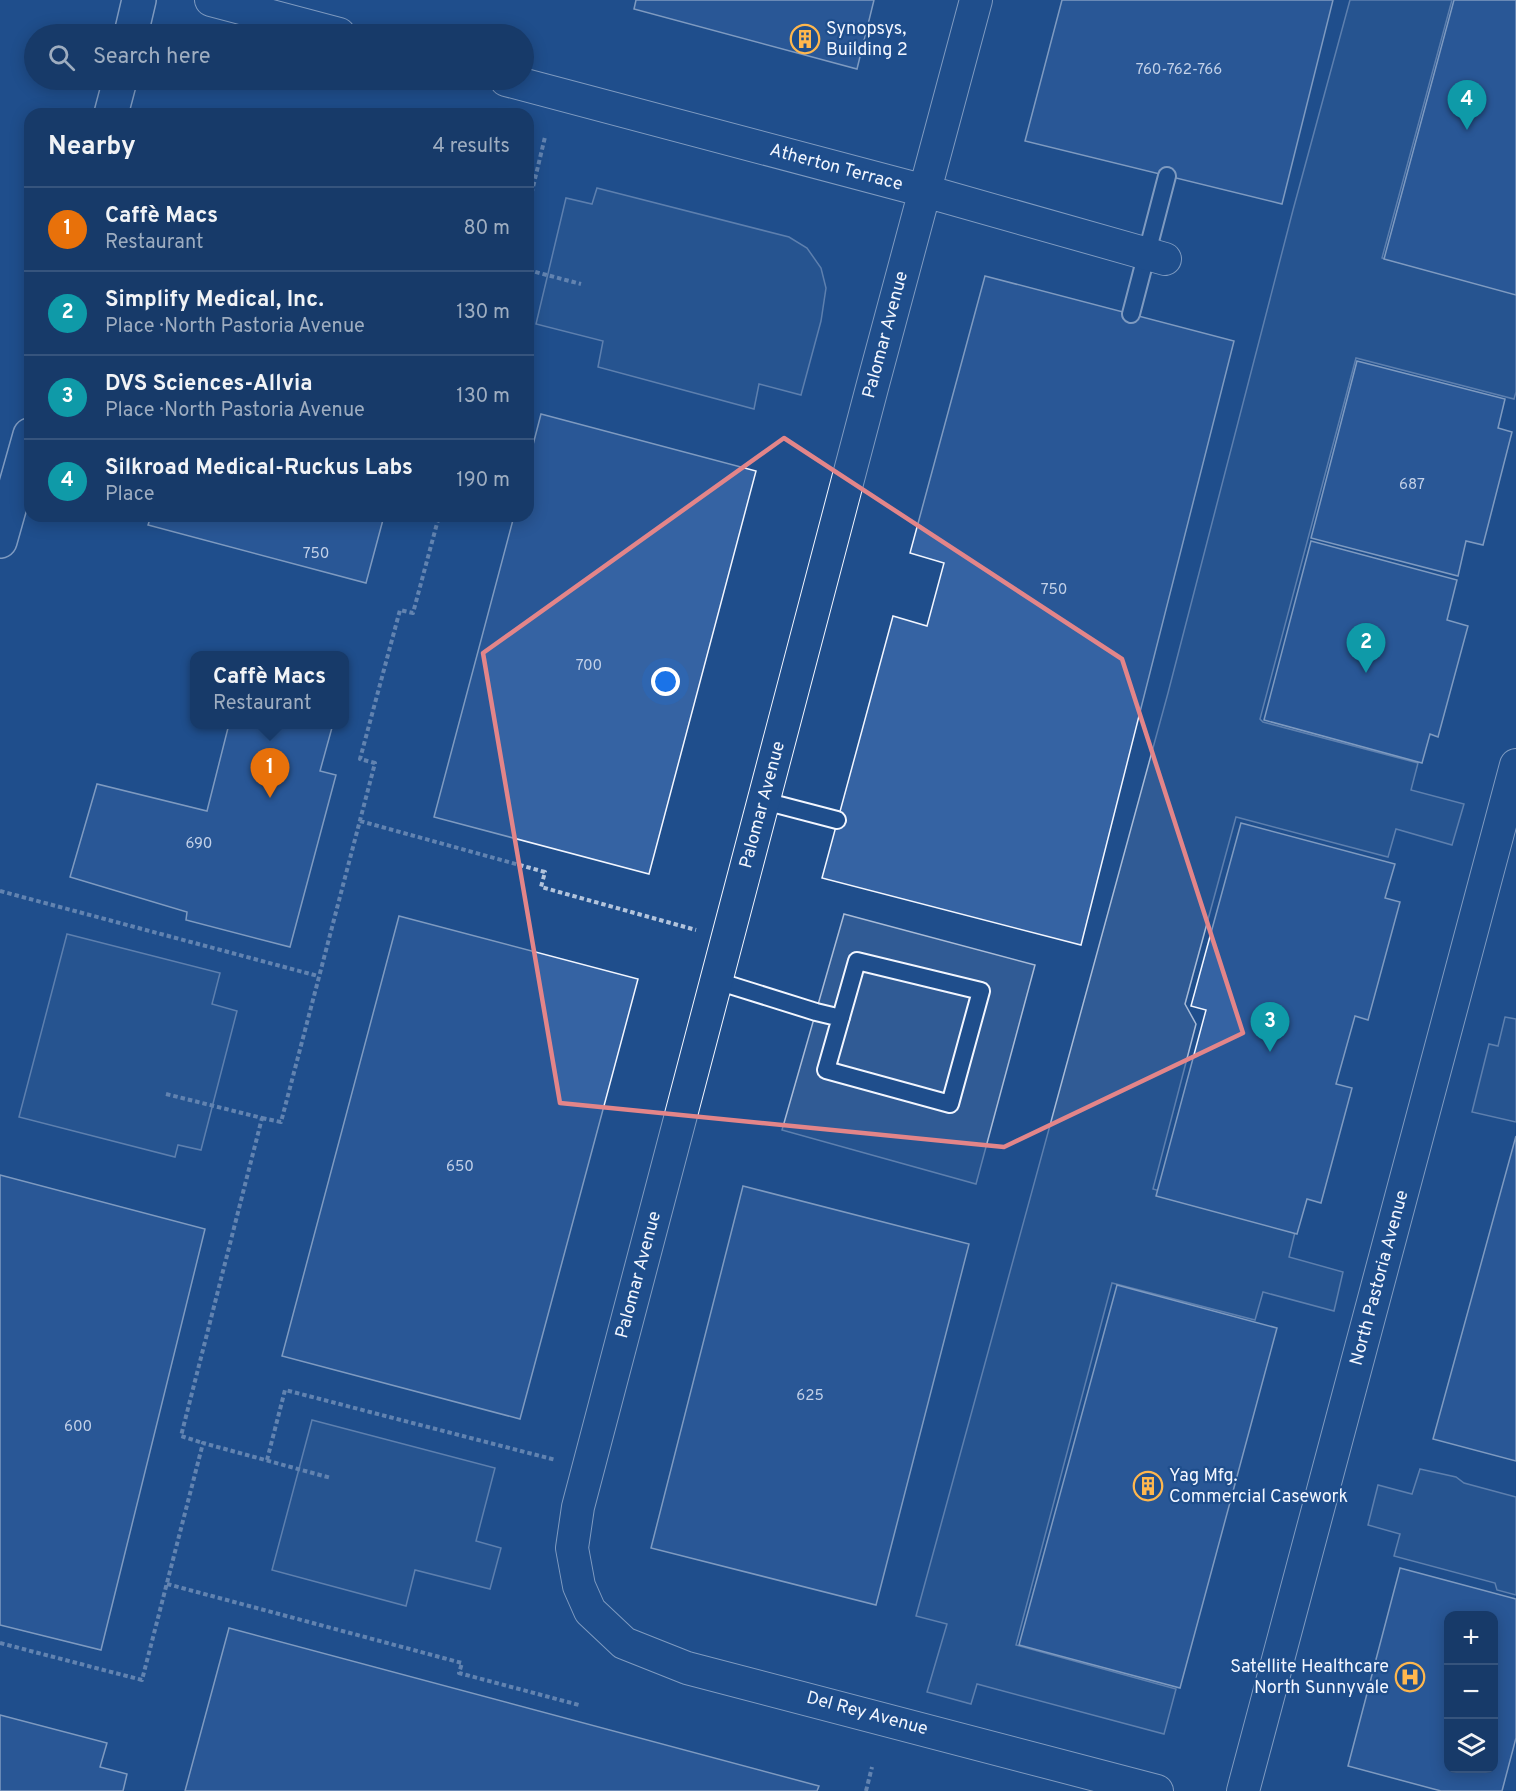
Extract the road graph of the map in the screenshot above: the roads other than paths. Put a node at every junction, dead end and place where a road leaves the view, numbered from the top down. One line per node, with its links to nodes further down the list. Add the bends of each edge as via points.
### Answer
1 (139, 0): 4 (street)
2 (211, 0): 5 (street)
3 (976, 0): 10 (street, Palomar Avenue)
4 (133, 24)
5 (301, 24)
6 (534, 87): 10 (street, Atherton Terrace)
7 (117, 90): 8 (street)
8 (113, 108)
9 (1167, 176): 11 (lane)
10 (925, 191): 11 (street, Atherton Terrace); 16 (street, Palomar Avenue)
11 (1156, 256): 12 (lane)
12 (1131, 314)
13 (24, 456): 14 (street)
14 (0, 541)
15 (1516, 765): 22 (street, North Pastoria Avenue)
16 (764, 801): 17 (lane); 18 (street, Palomar Avenue)
17 (837, 820)
18 (717, 981): 19 (lane); 20 (street, Palomar Avenue, via 578,1507 572,1548 579,1586)
19 (841, 1018): 19 (lane, via 857,961 981,991 950,1104 826,1070)
20 (590, 1611): 21 (street, Del Rey Avenue, via 624,1643 687,1668)
21 (1157, 1791)
22 (1243, 1791)

